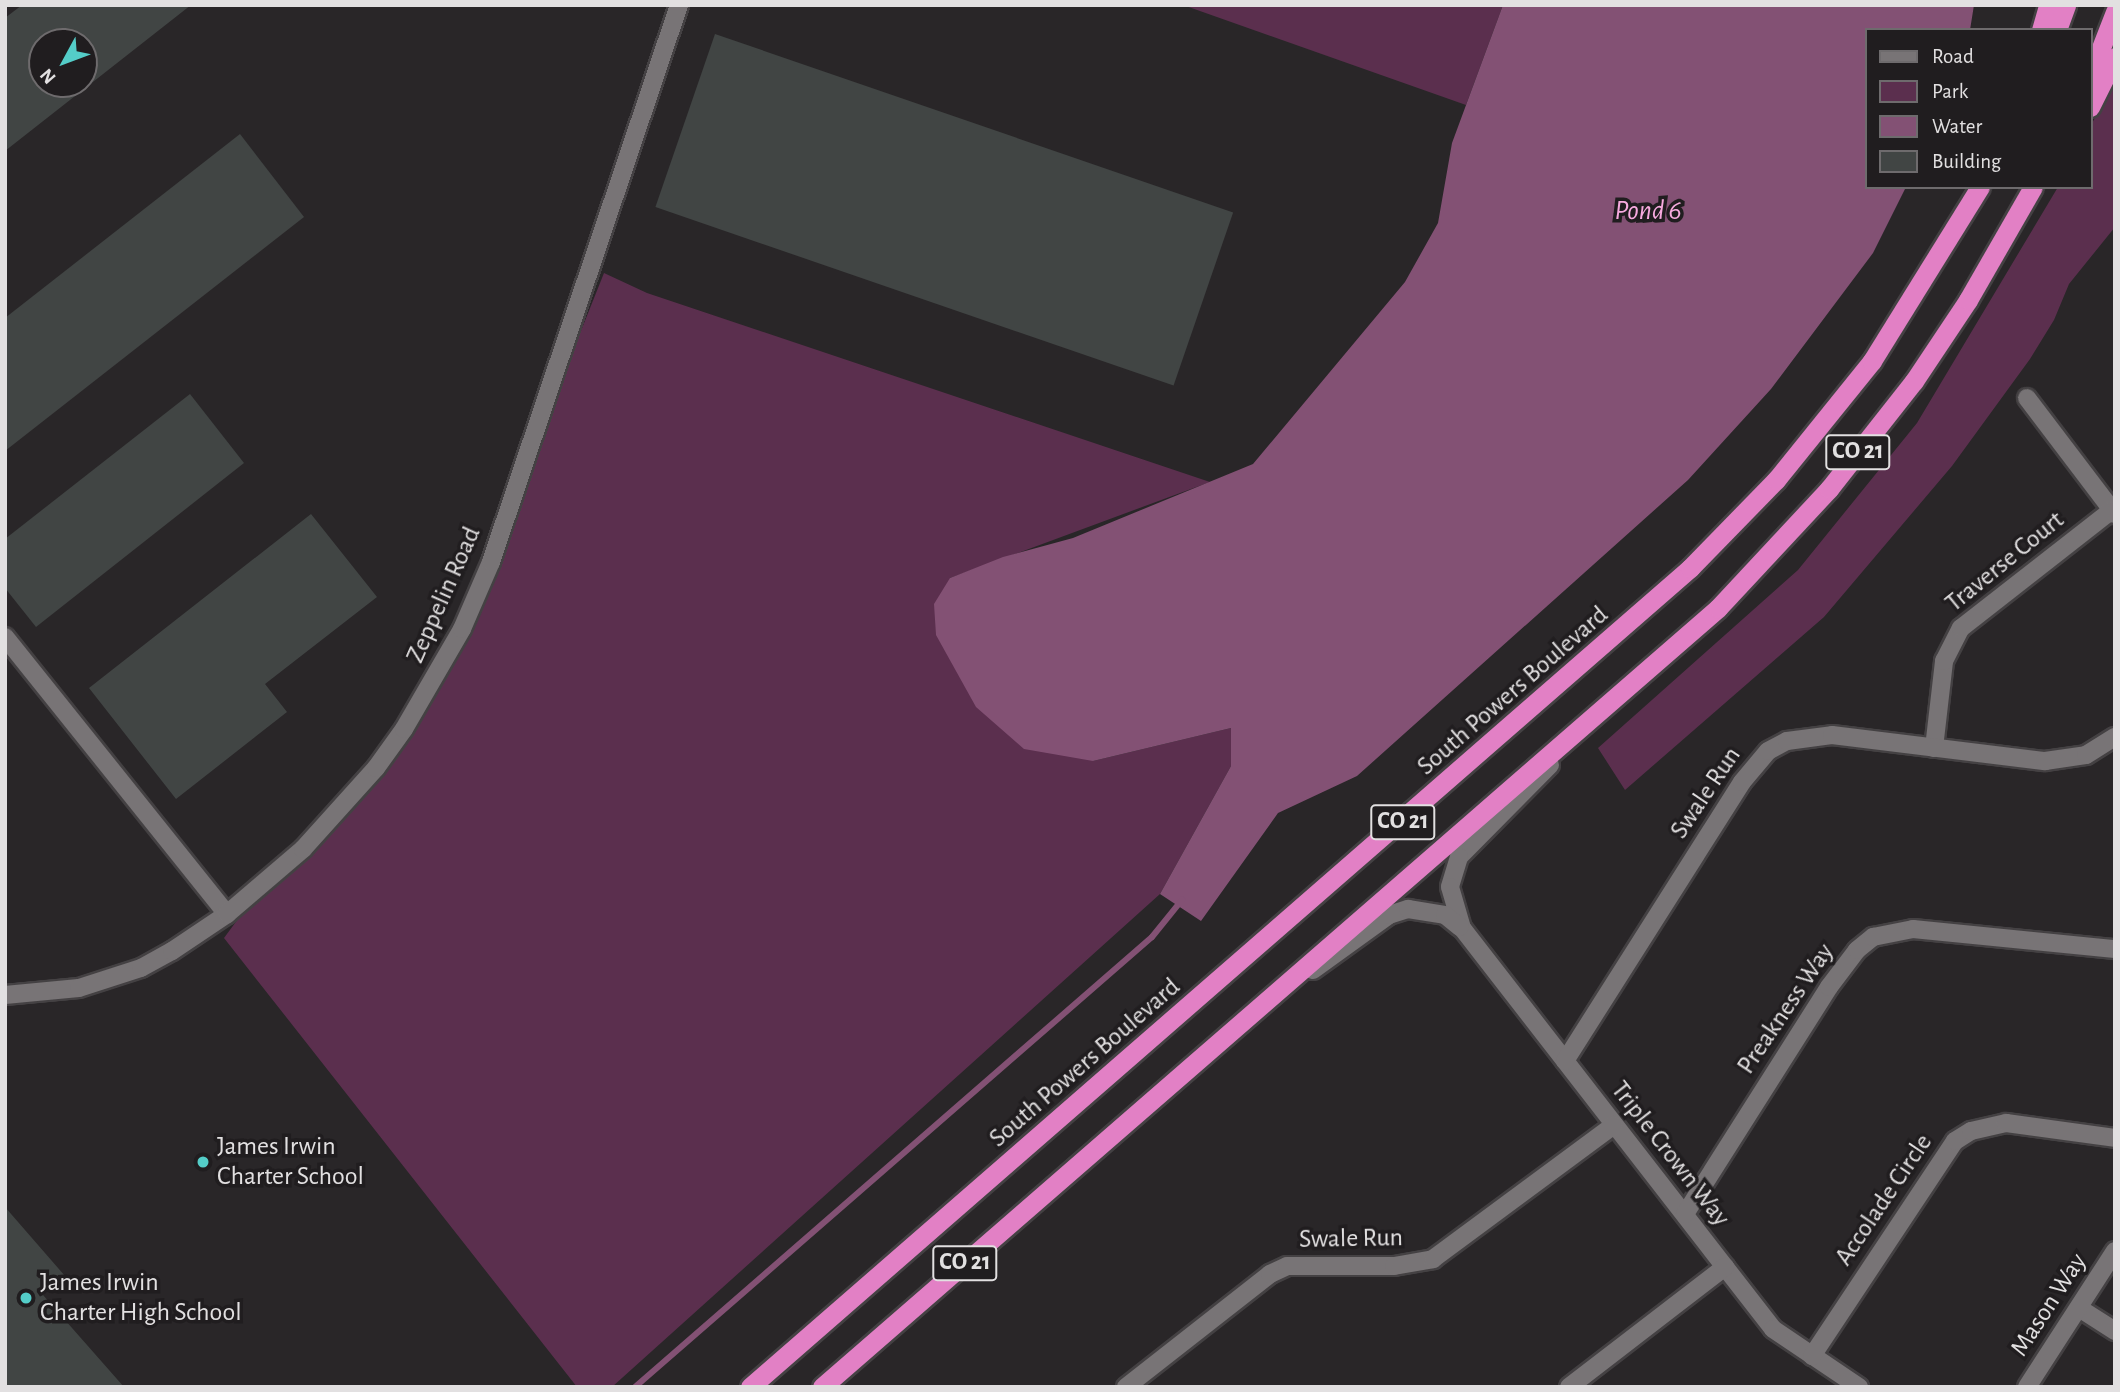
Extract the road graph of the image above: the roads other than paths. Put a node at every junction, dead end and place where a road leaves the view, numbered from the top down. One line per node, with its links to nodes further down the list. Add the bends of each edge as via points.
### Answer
1 (679, 5): 20 (street, Zeppelin Road, via 499,539 462,629 376,768 303,849)
2 (2048, 5): 5 (highway)
3 (2066, 5): 6 (highway)
4 (2115, 12): 8 (highway)
5 (2042, 28)
6 (2058, 28)
7 (2115, 57): 9 (highway)
8 (2092, 71)
9 (2092, 103)
10 (1979, 189): 35 (highway, South Powers Boulevard / CO 21, via 1872,361 1776,480 1690,568)
11 (2032, 189): 13 (highway, CO 21)
12 (2043, 189): 13 (highway)
13 (1968, 300): 17 (highway, CO 21, via 1906,392 1769,557)
14 (2027, 398): 15 (street)
15 (2113, 512): 19 (street, Traverse Court, via 1961,628 1944,661)
16 (5, 637): 20 (street)
17 (1599, 715): 21 (street, Triple Crown Way, via 1459,857 1450,887); 24 (highway, CO 21)
18 (2115, 737): 19 (street, Swale Run, via 2086,755 2066,760)
19 (1934, 748): 25 (street, Swale Run, via 1832,735 1787,741 1768,751 1742,782)
20 (227, 914): 23 (street, Zeppelin Road, via 141,968 79,988)
21 (1462, 928): 24 (street, Triple Crown Way, via 1426,908 1389,915); 25 (street, Triple Crown Way)
22 (2115, 950): 28 (street, Preakness Way, via 1913,929 1873,937 1829,987)
23 (5, 995)
24 (1242, 1022): 36 (highway, CO 21)
25 (1564, 1062): 26 (street, Triple Crown Way)
26 (1614, 1125): 28 (street, Triple Crown Way); 37 (street, Swale Run, via 1433,1259 1394,1266 1287,1266 1270,1274)
27 (2115, 1138): 33 (street, Accolade Circle, via 2006,1123 1971,1131 1955,1141)
28 (1685, 1214): 30 (street, Triple Crown Way)
29 (2115, 1251): 31 (street, Mason Way)
30 (1725, 1267): 33 (street, Triple Crown Way, via 1773,1329); 38 (street)
31 (2079, 1308): 32 (street); 39 (street, Mason Way)
32 (2115, 1331)
33 (1812, 1356): 34 (street, Triple Crown Way)
34 (1856, 1386)
35 (750, 1387)
36 (822, 1387)
37 (1126, 1387)
38 (1569, 1387)
39 (2027, 1387)

